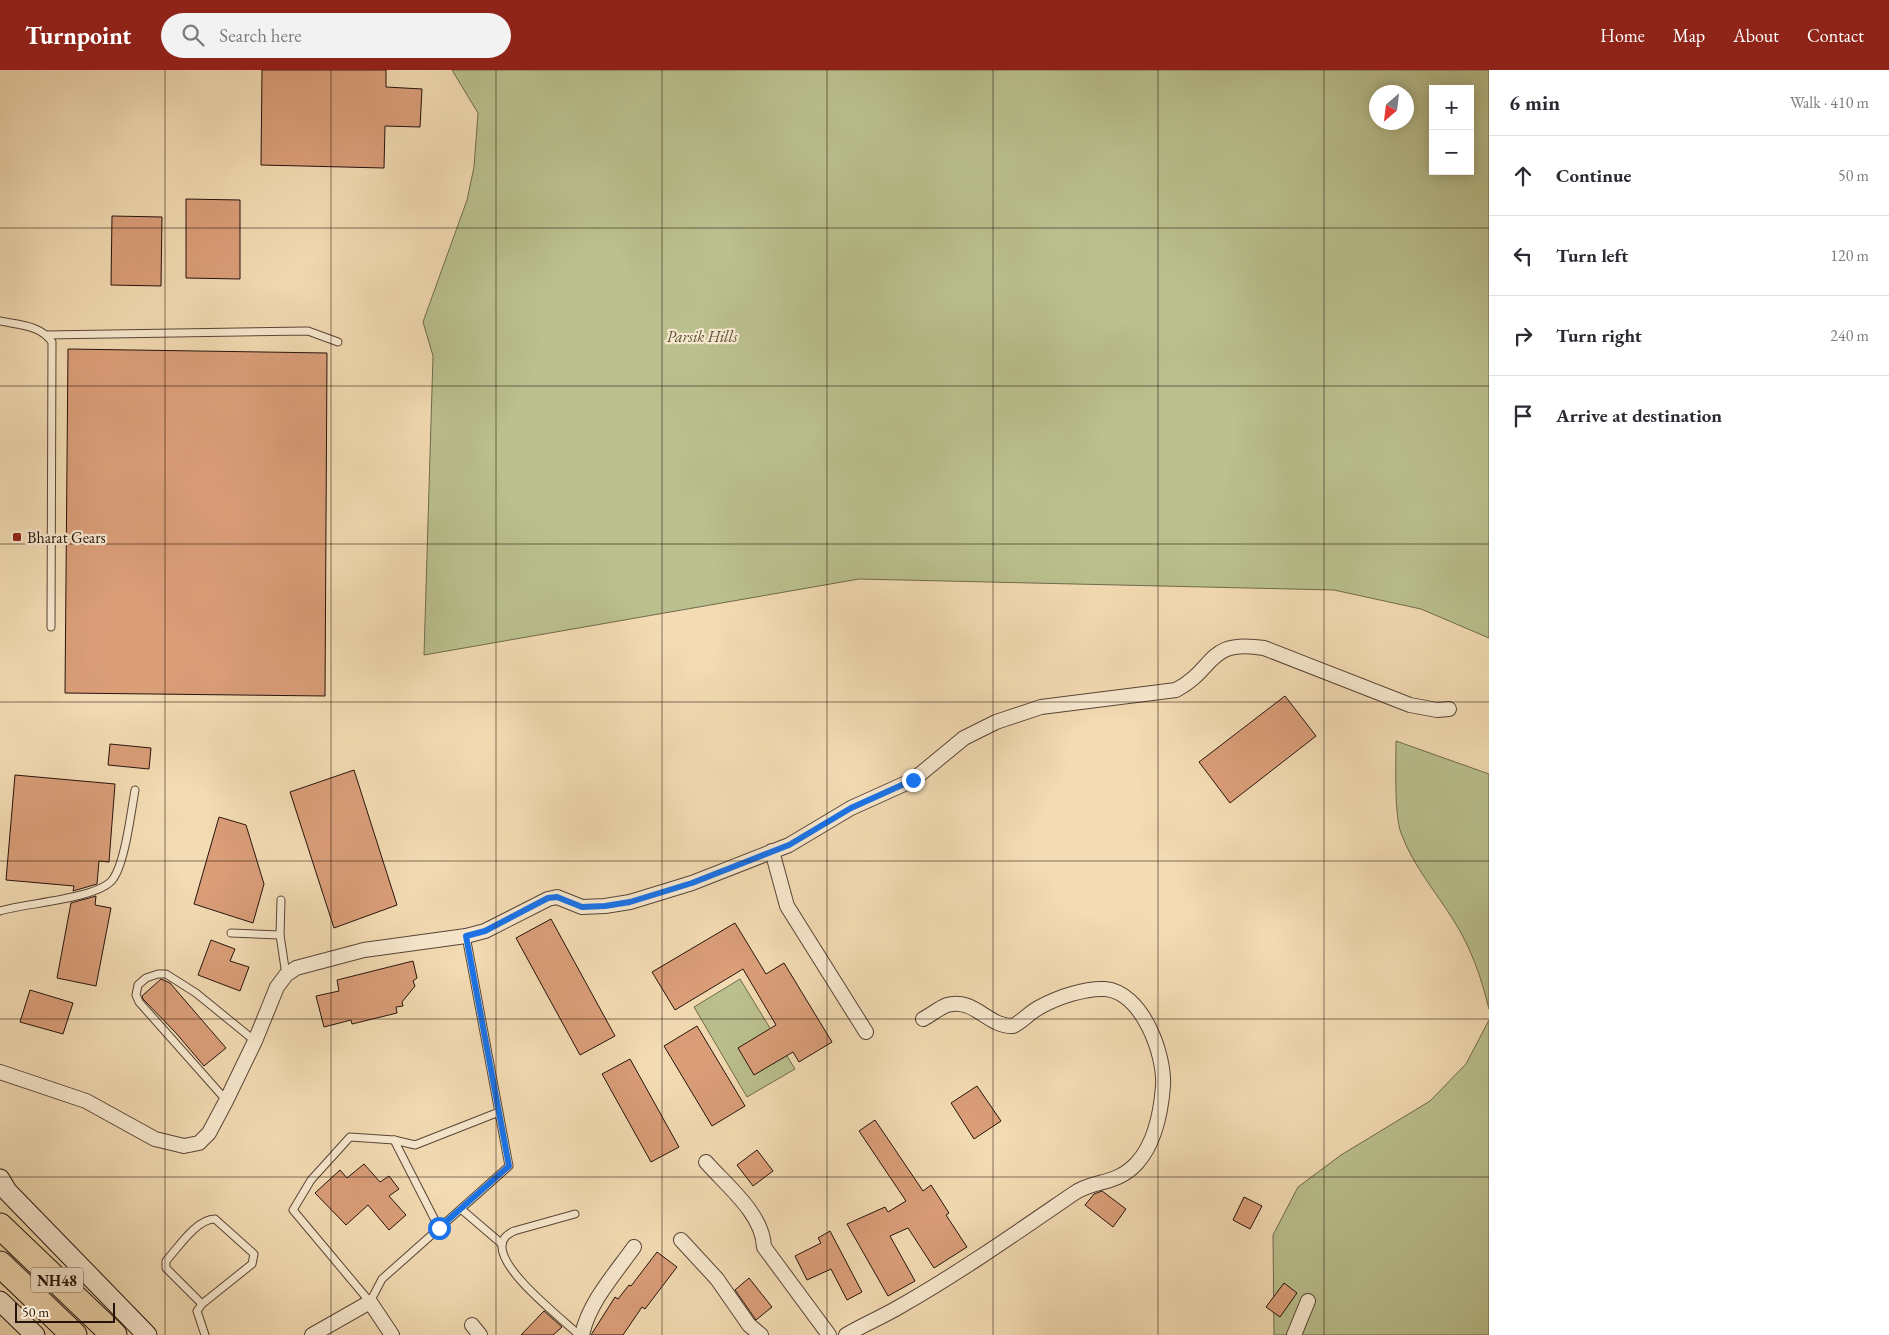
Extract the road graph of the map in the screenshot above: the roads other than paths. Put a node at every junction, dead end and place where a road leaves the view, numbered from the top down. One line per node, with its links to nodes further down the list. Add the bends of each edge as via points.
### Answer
1 (0, 321): 2 (lane)
2 (46, 335): 3 (lane, via 308,331); 4 (lane, via 52,342 53,354)
3 (338, 342)
4 (52, 627)
5 (1449, 709): 7 (street, via 1437,710 1402,702 1264,648 1228,647 1214,655 1191,682 1176,690 1042,707 996,722 964,738 913,780 851,808 789,845)
6 (135, 790): 9 (lane, via 119,868 113,881 84,894)
7 (772, 851): 12 (street, via 692,883 630,902 582,907 557,897 548,898 485,931); 15 (street, via 786,906)
8 (281, 900): 11 (lane)
9 (0, 911)
10 (231, 934): 11 (lane)
11 (280, 935): 13 (lane)
12 (466, 936): 13 (street, via 364,950 296,968); 19 (lane)
13 (286, 975): 16 (street, via 277,987)
14 (923, 1019): 35 (street, via 955,1004 966,1005 997,1023 1013,1026 1039,1007 1068,995 1114,990 1138,1009 1157,1051 1163,1084 1154,1134 1137,1162 1124,1174 1075,1192 954,1274)
15 (866, 1032)
16 (255, 1041): 18 (street); 18 (lane, via 196,993 166,974 152,975 138,985 136,995 139,1002)
17 (0, 1072): 18 (street, via 86,1101 155,1139 184,1146 198,1143 209,1134)
18 (226, 1100)
19 (499, 1112): 20 (lane, via 415,1145); 23 (lane, via 509,1166)
20 (394, 1140): 26 (lane); 33 (lane, via 350,1136 311,1180 293,1210)
21 (706, 1162): 45 (street, via 750,1213 764,1236 764,1247)
22 (2, 1189): 39 (main road, NH48)
23 (461, 1209): 26 (lane); 28 (lane)
24 (575, 1214): 28 (lane, via 514,1231)
25 (0, 1226): 38 (highway, NH48)
26 (439, 1228): 33 (lane, via 382,1279)
27 (681, 1240): 44 (street, via 717,1278 749,1325)
28 (502, 1244): 43 (lane, via 503,1255 518,1278)
29 (634, 1247): 43 (street, via 597,1300)
30 (0, 1264): 37 (highway, NH48)
31 (1308, 1301): 46 (street)
32 (0, 1302): 36 (main road)
33 (370, 1302): 41 (street); 42 (street)
34 (202, 1304): 34 (lane, via 254,1260 254,1254 215,1219 200,1224 166,1261 166,1268); 40 (lane, via 197,1311)
35 (857, 1333)
36 (35, 1335)
37 (74, 1335)
38 (114, 1335)
39 (147, 1335)
40 (205, 1335)
41 (312, 1335)
42 (392, 1335)
43 (581, 1335)
44 (761, 1335)
45 (829, 1335)
46 (1294, 1335)

